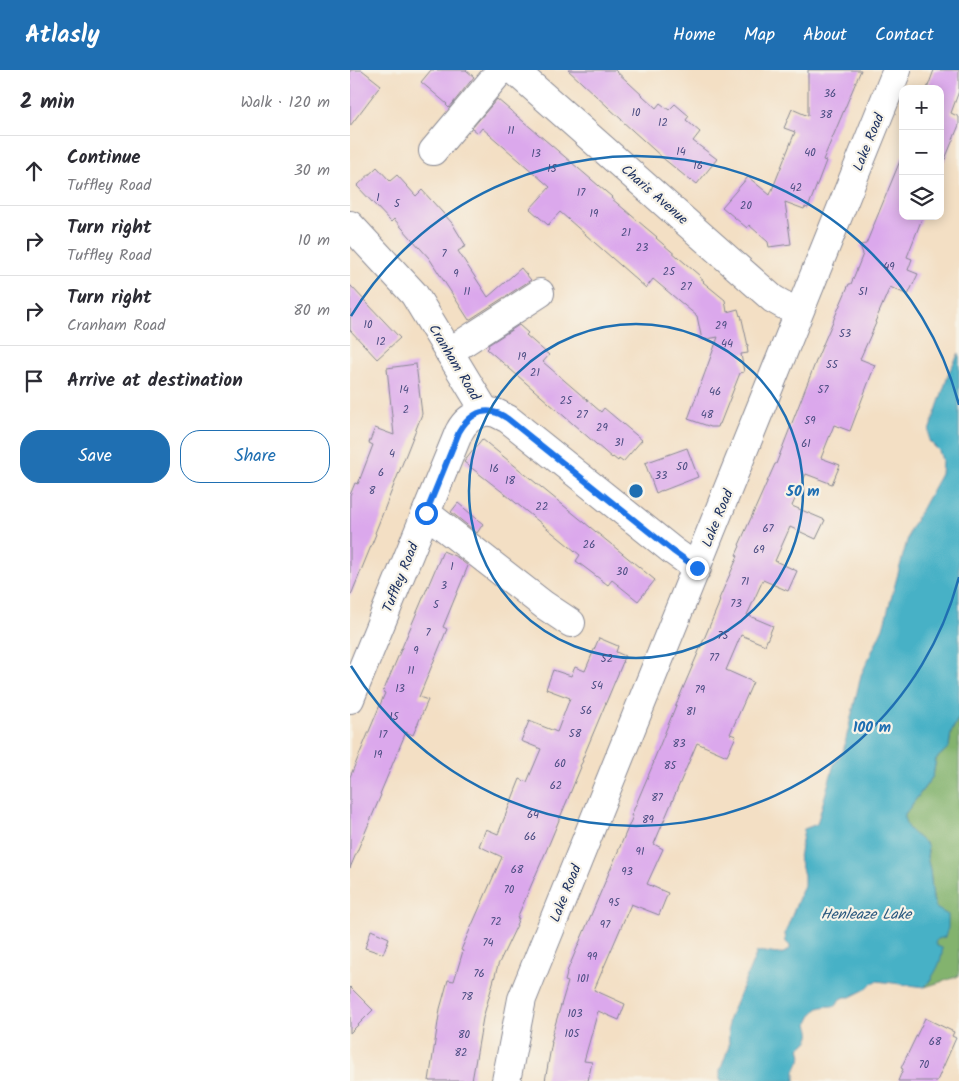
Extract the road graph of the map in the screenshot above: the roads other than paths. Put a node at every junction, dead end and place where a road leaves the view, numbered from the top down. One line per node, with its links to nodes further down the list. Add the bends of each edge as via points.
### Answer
1 (501, 70): 4 (street)
2 (514, 70): 7 (street, Charis Avenue, via 774,299)
3 (897, 70): 7 (street, Lake Road)
4 (433, 151)
5 (350, 225): 8 (street, Cranham Road, via 414,294)
6 (540, 293): 8 (street)
7 (798, 313): 11 (street, Lake Road)
8 (449, 352): 9 (street, Cranham Road)
9 (485, 411): 10 (street, Tuffley Road, via 465,422 459,432); 11 (street, Cranham Road, via 508,419)
10 (426, 513): 12 (street, via 544,606); 13 (street, Tuffley Road)
11 (697, 568): 14 (street, Lake Road, via 522,999)
12 (571, 623)
13 (350, 699)
14 (506, 1081)

